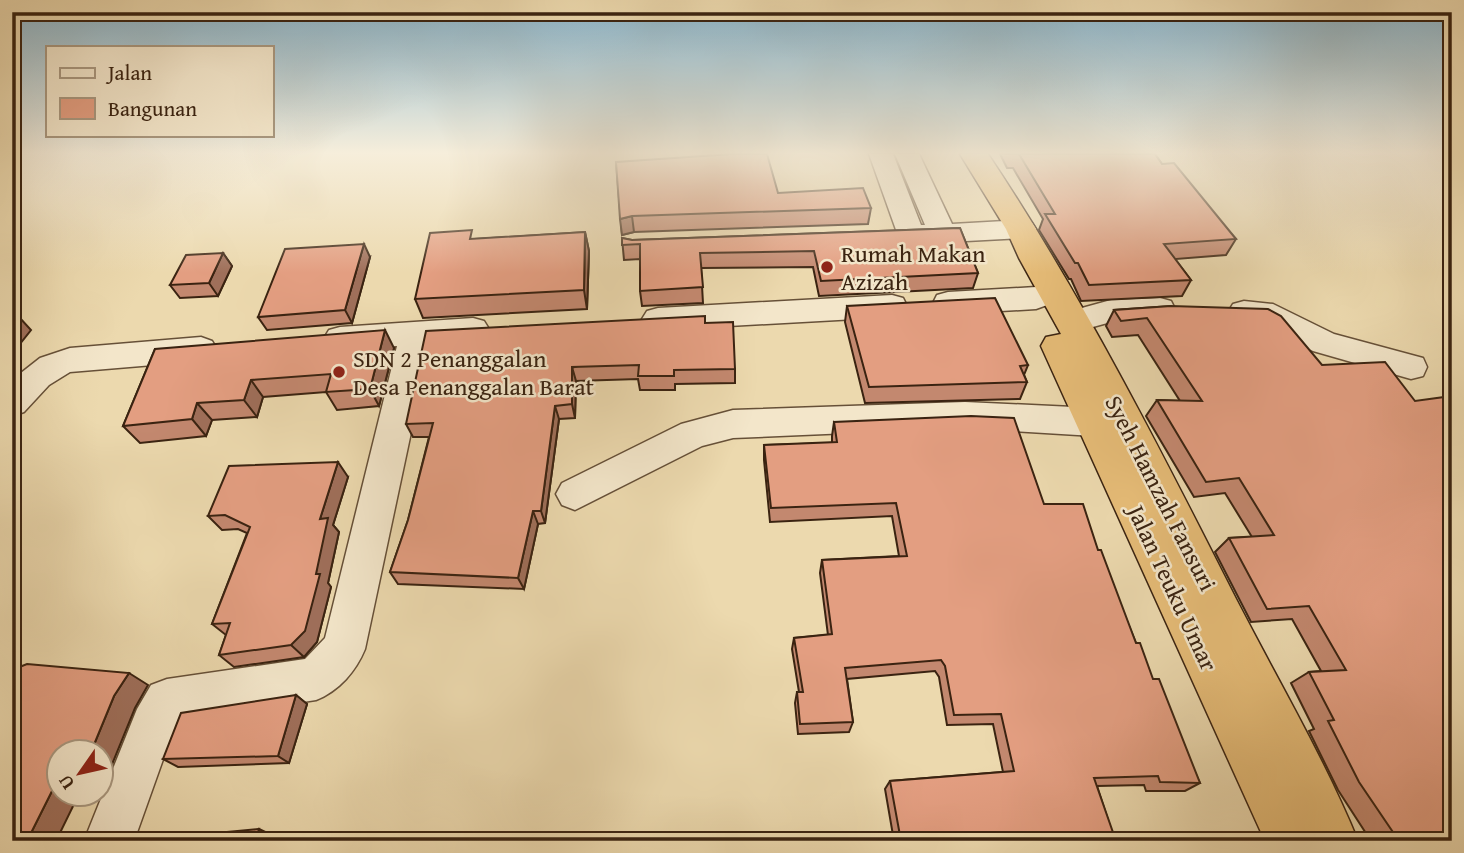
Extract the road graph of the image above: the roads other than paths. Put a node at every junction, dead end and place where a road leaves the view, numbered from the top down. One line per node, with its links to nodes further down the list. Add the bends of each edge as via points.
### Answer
1 (895, 194): 7 (street)
2 (925, 194): 6 (street)
3 (979, 194): 5 (highway, Jalan Teuku Umar)
4 (992, 194): 5 (highway, Syeh Hamzah Fansuri)
5 (1008, 230): 6 (street); 9 (highway, Jalan Teuku Umar); 13 (highway, Syeh Hamzah Fansuri)
6 (943, 234): 7 (street)
7 (910, 235): 8 (street)
8 (881, 236)
9 (1036, 298): 12 (street); 20 (highway, Jalan Teuku Umar)
10 (1184, 310): 13 (street, via 1111,311)
11 (1221, 311): 18 (street, via 1262,312 1324,343)
12 (622, 321)
13 (1071, 323): 24 (highway, Syeh Hamzah Fansuri, via 1116,401)
14 (498, 327): 15 (street)
15 (416, 332): 16 (street); 22 (street, via 344,649 316,679 167,701 153,725)
16 (305, 341)
17 (236, 346): 19 (street, via 54,363 36,374)
18 (1411, 367)
19 (12, 403)
20 (1094, 422): 21 (street, via 965,415 733,424 693,434); 23 (highway, Jalan Teuku Umar)
21 (575, 494)
22 (109, 841)
23 (1293, 841)
24 (1331, 841)

